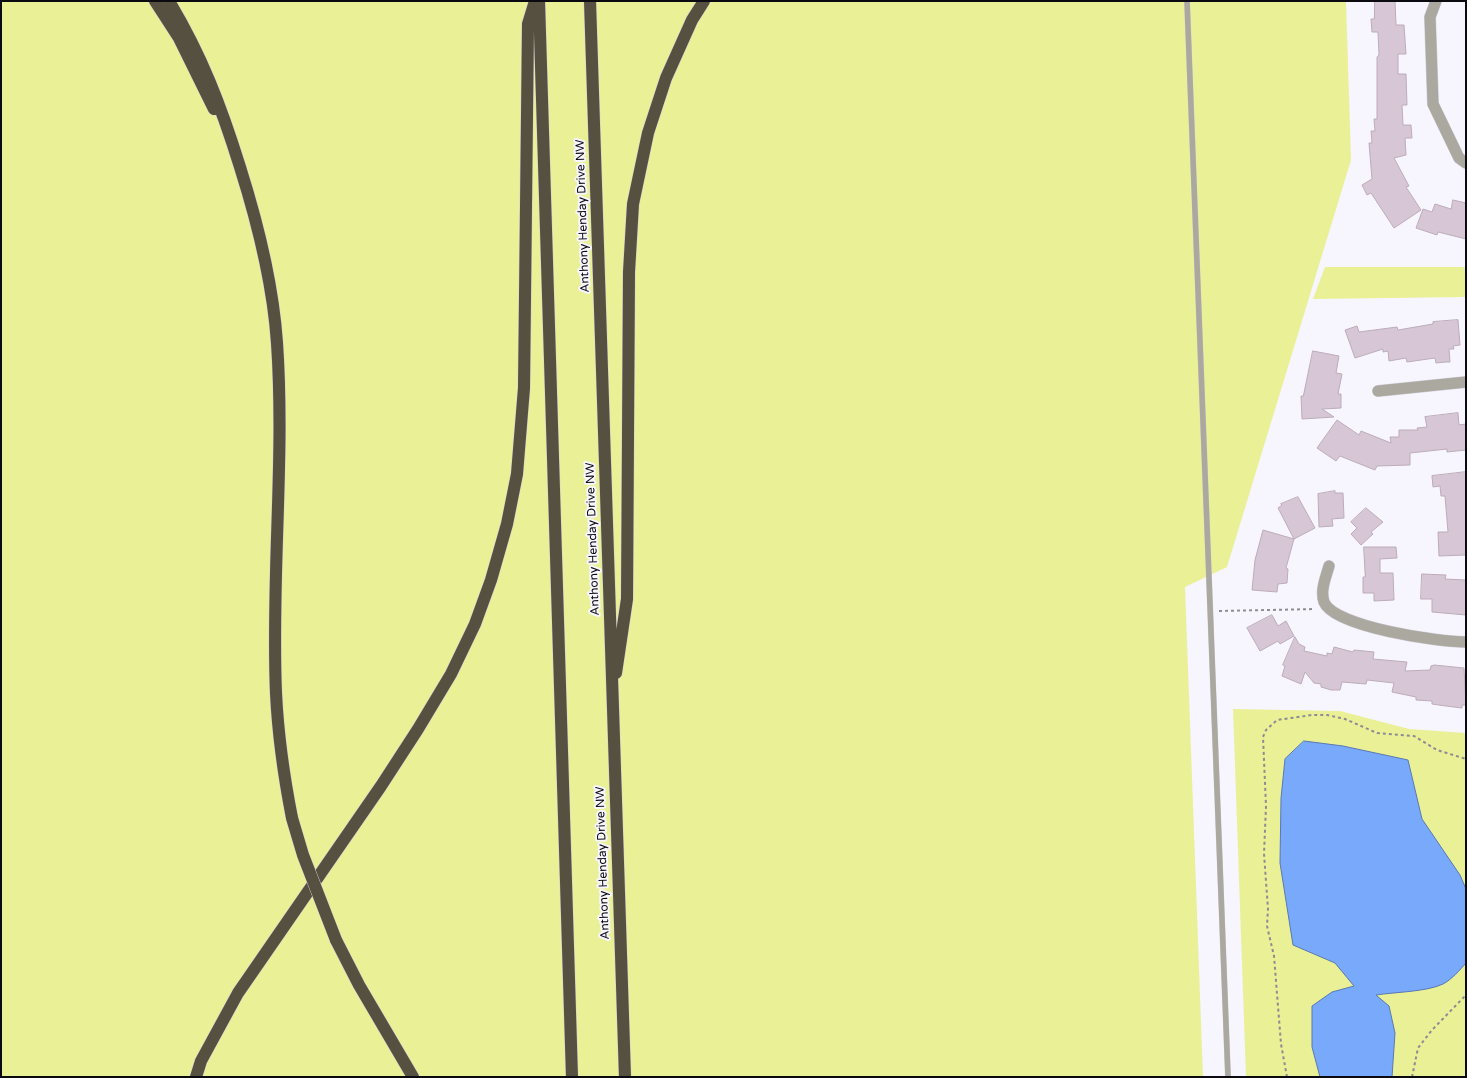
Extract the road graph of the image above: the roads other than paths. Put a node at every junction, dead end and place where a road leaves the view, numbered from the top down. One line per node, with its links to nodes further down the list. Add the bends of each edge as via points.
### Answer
1 (155, 1): 9 (highway, via 179,38)
2 (169, 1): 9 (highway, via 188,33 215,90)
3 (535, 1): 16 (highway, via 528,24 522,430 507,524 491,580 475,624 451,674 380,786 238,993 200,1061)
4 (539, 1): 18 (highway)
5 (590, 1): 15 (highway, Anthony Henday Drive NW)
6 (704, 1): 15 (highway, via 692,20 666,78 648,133 633,204 628,272 627,599)
7 (1187, 1): 20 (lane)
8 (1436, 1): 10 (street, via 1430,17 1433,104 1459,158)
9 (238, 159): 17 (highway, bridge, via 265,259 273,298 277,345 276,692 283,770 292,818 303,855 336,940)
10 (1466, 163)
11 (1466, 382): 12 (street)
12 (1378, 391)
13 (1329, 566): 14 (street, via 1322,593 1328,609 1338,616 1401,634)
14 (1466, 642)
15 (612, 706): 19 (highway, Anthony Henday Drive NW)
16 (196, 1077)
17 (413, 1077)
18 (572, 1077)
19 (625, 1077)
20 (1228, 1077)

